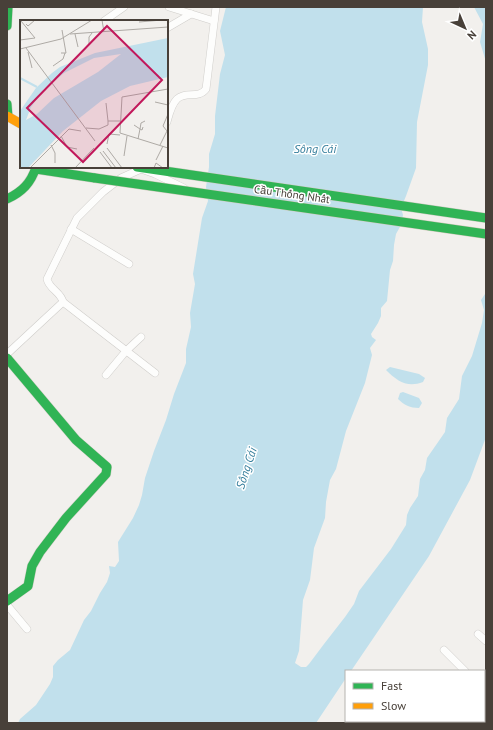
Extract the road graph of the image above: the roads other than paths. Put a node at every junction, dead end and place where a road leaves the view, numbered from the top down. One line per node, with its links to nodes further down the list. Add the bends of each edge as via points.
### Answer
1 (8, 7): 8 (main road)
2 (124, 7): 6 (street)
3 (169, 7): 5 (street)
4 (216, 7): 7 (street)
5 (191, 14): 7 (street); 9 (street)
6 (105, 20)
7 (214, 21): 12 (street, via 206,89 197,95 180,96 176,99)
8 (7, 26)
9 (168, 27)
10 (7, 104): 11 (main road)
11 (8, 116): 13 (main road)
12 (168, 119)
13 (20, 123)
14 (36, 168): 17 (main road, via 28,184); 20 (main road, Cầu Thống Nhất, bridge)
15 (144, 168): 18 (main road, Cầu Thống Nhất)
16 (194, 193): 19 (street, via 141,169 121,178 103,192 77,218)
17 (7, 199)
18 (486, 218)
19 (71, 229): 21 (street); 22 (street, via 47,279)
20 (486, 234)
21 (129, 264)
22 (63, 302): 24 (street); 25 (street)
23 (141, 336): 24 (street)
24 (126, 351): 27 (street); 28 (street)
25 (7, 354)
26 (7, 358): 29 (main road, via 64,426 107,470 66,518 36,559 28,586)
27 (155, 373)
28 (106, 376)
29 (7, 601)
30 (7, 605): 31 (street)
31 (27, 629)
32 (478, 634): 33 (street)
33 (486, 641)
34 (444, 650): 35 (street)
35 (465, 670)

